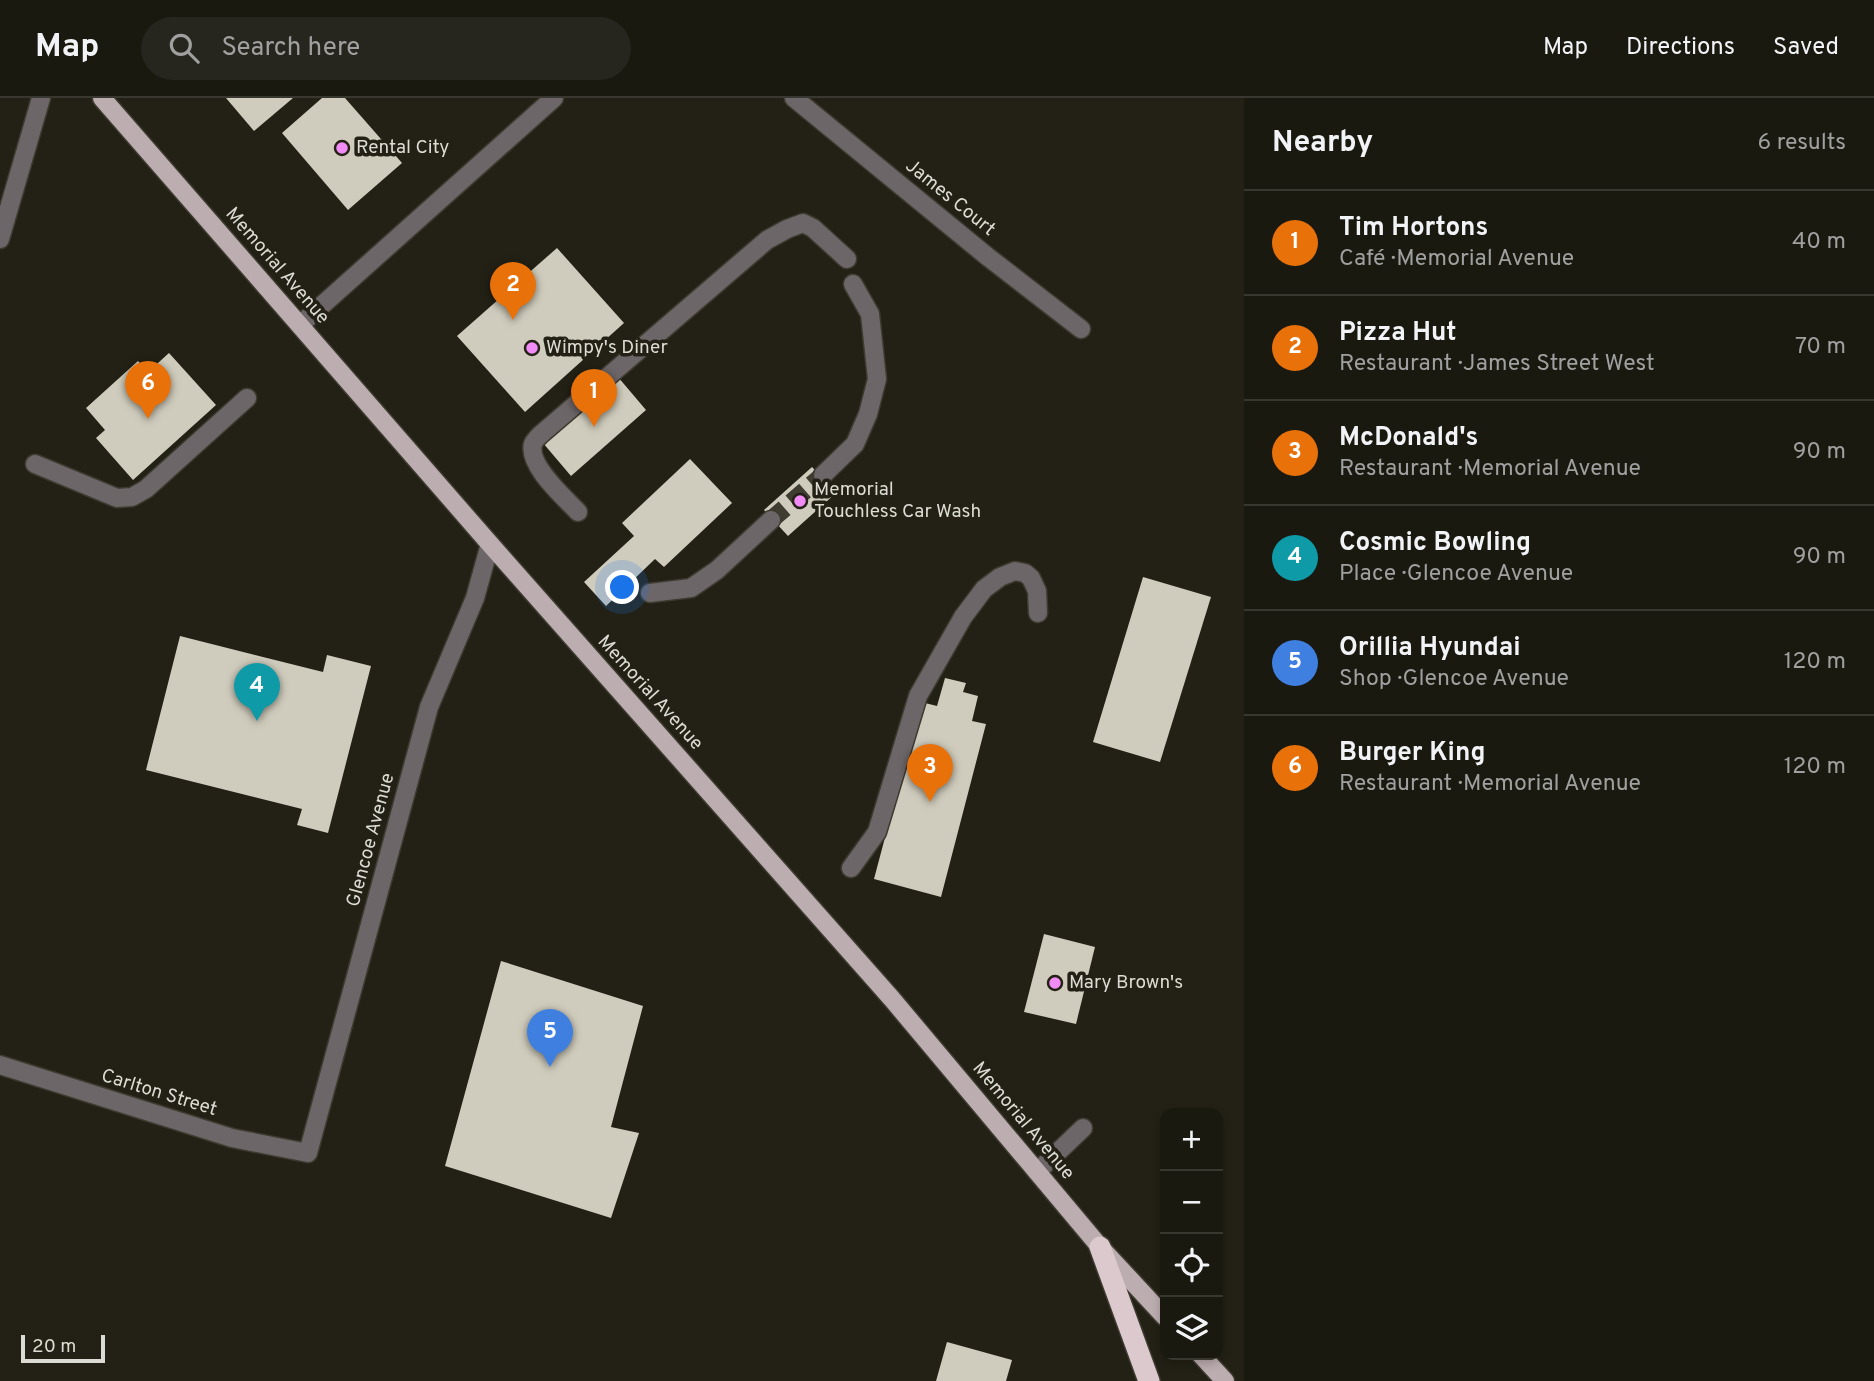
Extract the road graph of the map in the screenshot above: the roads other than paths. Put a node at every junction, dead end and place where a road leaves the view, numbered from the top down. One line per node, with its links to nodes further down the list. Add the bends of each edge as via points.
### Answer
1 (41, 98): 5 (street)
2 (102, 98): 8 (main road, Memorial Avenue)
3 (554, 98): 8 (street)
4 (794, 98): 9 (street, James Court)
5 (0, 239)
6 (848, 259): 13 (street, via 803,223 766,240 540,435 533,444 533,458)
7 (853, 284): 12 (street, via 870,314 877,379 855,444)
8 (301, 324): 15 (main road, Memorial Avenue)
9 (1081, 329)
10 (247, 398): 11 (street, via 132,497 117,498)
11 (34, 464)
12 (823, 475)
13 (578, 512)
14 (771, 520): 16 (street, via 717,570 691,587)
15 (490, 544): 21 (street, Glencoe Avenue, via 475,598 429,707); 22 (main road, Memorial Avenue, via 932,1045)
16 (650, 593)
17 (1038, 613): 18 (street, via 1031,578 1015,571 984,589 963,617 918,696 877,832)
18 (851, 868)
19 (0, 1065): 21 (street, Carlton Street, via 232,1138)
20 (1083, 1128): 22 (street)
21 (309, 1153)
22 (1037, 1172): 23 (main road, Memorial Avenue)
23 (1100, 1247): 24 (main road, Memorial Avenue); 26 (highway)
24 (1160, 1312)
25 (1206, 1360): 27 (main road)
26 (1149, 1381)
27 (1225, 1381)

